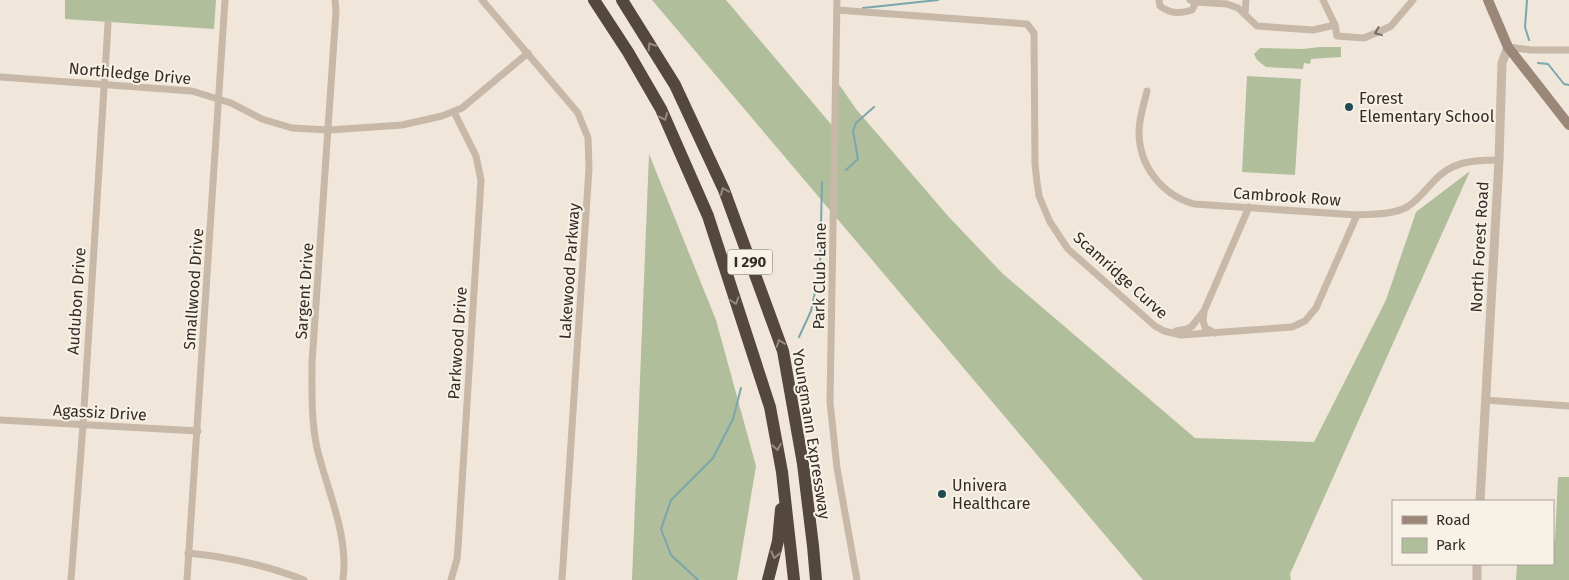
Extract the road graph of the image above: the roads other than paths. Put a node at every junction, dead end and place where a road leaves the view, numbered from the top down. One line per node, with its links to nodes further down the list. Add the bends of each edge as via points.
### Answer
1 (226, 0): 23 (street, Smallwood Drive)
2 (335, 0): 26 (street, Sargent Drive)
3 (482, 0): 19 (street, Lakewood Parkway)
4 (594, 0): 38 (highway, I 290, one-way to 38, via 661,110 708,216 770,407)
5 (622, 0): 40 (highway, Youngmann Expressway / I 290, one-way to 5, via 783,351 720,181 675,84)
6 (837, 0): 13 (street, Park Club Lane)
7 (1159, 0): 12 (street, via 1160,6 1169,13 1192,10)
8 (1246, 0): 14 (street)
9 (1323, 0): 16 (street)
10 (1413, 0): 16 (street, one-way to 16, via 1391,26 1364,38 1337,36)
11 (1488, 0): 17 (main road)
12 (1193, 1): 14 (street, via 1227,4)
13 (837, 10): 31 (street, Scamridge Curve, via 1027,24 1034,33 1035,164 1046,214 1072,253); 53 (street, Park Club Lane, via 830,402 837,468)
14 (1245, 14): 16 (street, via 1257,26 1313,30)
15 (108, 24): 21 (street, Audubon Drive)
16 (1335, 25)
17 (1508, 47): 18 (street); 25 (main road); 27 (street, North Forest Road, via 1502,63)
18 (1569, 50)
19 (528, 53): 24 (street, Northledge Drive); 48 (street, Lakewood Parkway, via 578,113 589,150)
20 (0, 77): 21 (street, Northledge Drive)
21 (104, 84): 23 (street, Northledge Drive, via 177,88); 36 (street, Audubon Drive)
22 (1147, 90): 28 (street, Cambrook Row, via 1140,144 1147,166 1159,182 1173,195 1194,204)
23 (219, 99): 26 (street, Northledge Drive, via 280,125); 37 (street, Smallwood Drive)
24 (454, 112): 26 (street, Northledge Drive, via 417,123); 47 (street, Parkwood Drive, via 476,156 481,180 458,547)
25 (1569, 125)
26 (328, 130): 46 (street, Sargent Drive, via 312,402 318,449 341,539)
27 (1499, 160): 29 (street, Cambrook Row, via 1460,163 1440,173 1407,207 1384,214); 33 (street, North Forest Road)
28 (1249, 207): 29 (street, Cambrook Row); 30 (street)
29 (1357, 215): 32 (street, Scamridge Curve, via 1316,308 1305,321 1292,327)
30 (1204, 311): 31 (street, via 1187,329); 32 (street, via 1205,328)
31 (1164, 331): 32 (street, Scamridge Curve, via 1181,335)
32 (1215, 333)
33 (1485, 400): 34 (street); 39 (street, North Forest Road)
34 (1569, 406)
35 (0, 420): 36 (street, Agassiz Drive)
36 (83, 425): 37 (street, Agassiz Drive); 43 (street, Audubon Drive)
37 (198, 431): 41 (street, Smallwood Drive)
38 (782, 472): 49 (highway, one-way to 49, via 781,523); 50 (highway, I 290)
39 (1480, 500)
40 (813, 546): 51 (highway, Youngmann Expressway / I 290); 52 (highway)
41 (188, 553): 44 (street, Smallwood Drive); 45 (street, via 245,562)
42 (1477, 565): 54 (street)
43 (71, 580)
44 (187, 580)
45 (304, 580)
46 (343, 580)
47 (451, 580)
48 (562, 580)
49 (768, 580)
50 (794, 580)
51 (816, 580)
52 (820, 580)
53 (857, 580)
54 (1477, 580)

